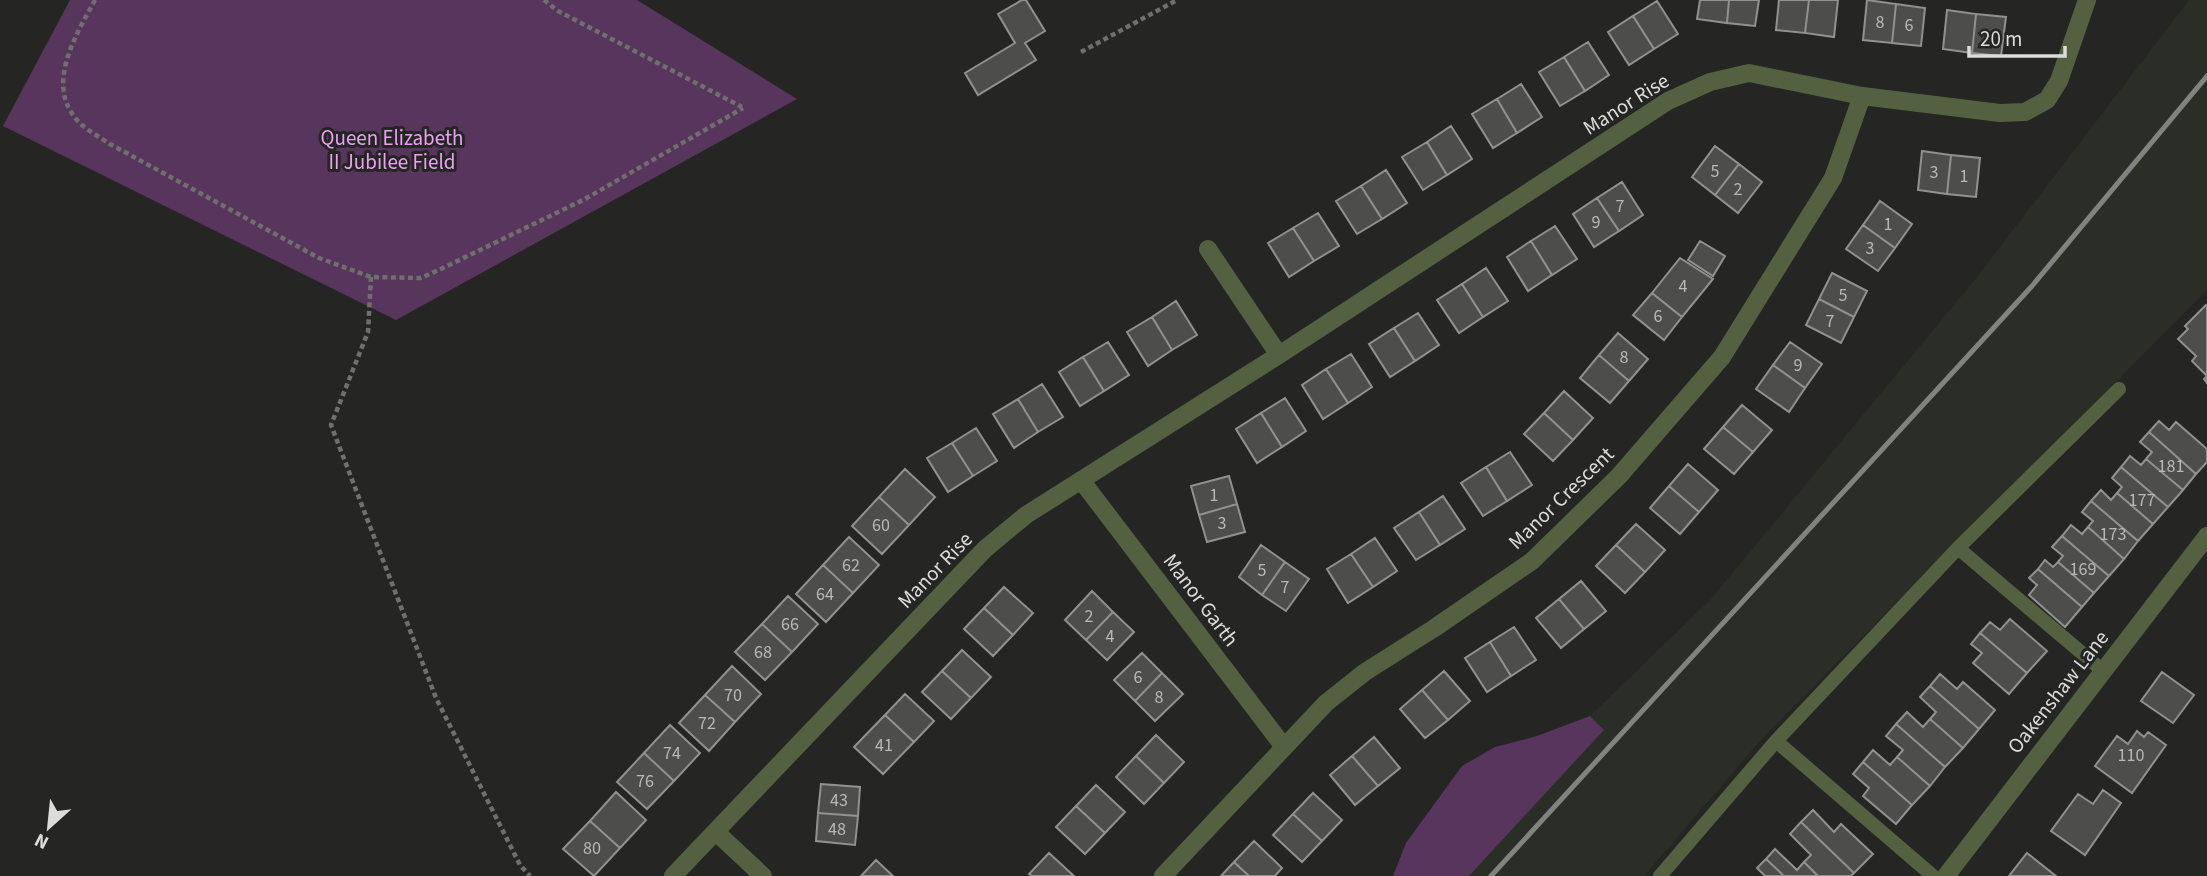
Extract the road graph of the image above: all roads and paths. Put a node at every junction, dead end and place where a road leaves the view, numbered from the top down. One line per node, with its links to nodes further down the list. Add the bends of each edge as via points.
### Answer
1 (95, 0): 8 (path, via 70,47 62,87 70,110 82,125 319,258)
2 (544, 0): 8 (path, via 743,107 585,199 443,268 421,278)
3 (1177, 0): 5 (path)
4 (2087, 0): 6 (street, Manor Rise, via 2059,81 2047,100 2025,112)
5 (1081, 52)
6 (1862, 96): 9 (street, Manor Rise, via 1749,74 1710,82 1668,101); 16 (street, Manor Crescent, via 1833,178 1722,358 1619,476 1532,561 1365,672)
7 (1208, 249): 9 (street)
8 (371, 277): 18 (path, via 368,332 331,425 436,698 520,865)
9 (1279, 355): 11 (street, Manor Rise)
10 (2119, 389): 13 (lane)
11 (1081, 480): 16 (street, Manor Garth); 17 (street, Manor Rise, via 1026,515 985,549)
12 (2207, 536): 14 (street, Oakenshaw Lane)
13 (1958, 548): 14 (lane); 15 (lane)
14 (2103, 671): 24 (street, Oakenshaw Lane)
15 (1776, 741): 22 (lane); 23 (lane)
16 (1284, 747): 21 (street, Manor Crescent)
17 (716, 832): 19 (street, Manor Rise); 20 (street)
18 (530, 876)
19 (673, 876)
20 (763, 876)
21 (1163, 876)
22 (1660, 876)
23 (1933, 876)
24 (1946, 876)

